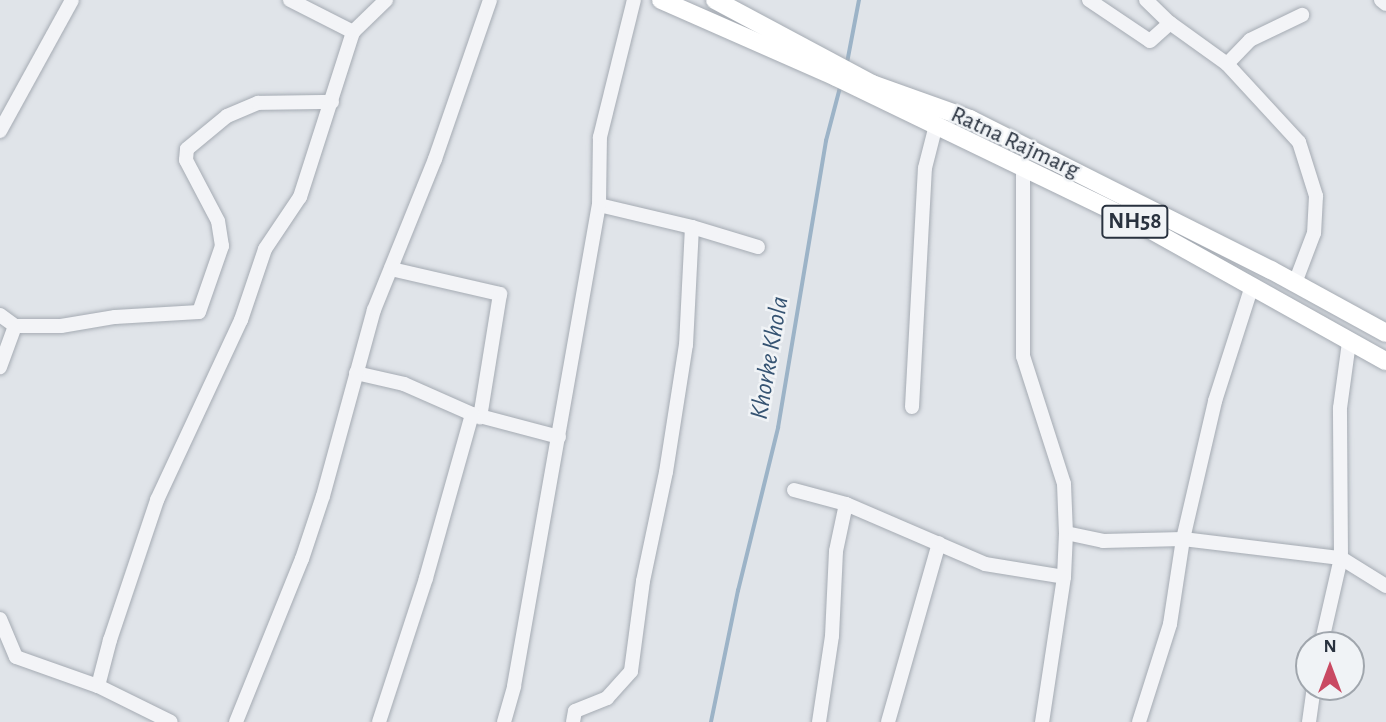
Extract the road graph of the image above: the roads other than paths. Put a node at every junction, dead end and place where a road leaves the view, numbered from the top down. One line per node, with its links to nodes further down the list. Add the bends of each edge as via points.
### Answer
1 (72, 0): 20 (street)
2 (290, 0): 14 (street)
3 (386, 0): 14 (street)
4 (490, 0): 25 (street)
5 (634, 0): 22 (street, via 600,137)
6 (661, 0): 16 (main road, NH58)
7 (715, 0): 16 (main road, Ratna Rajmarg / NH58)
8 (1089, 0): 13 (street, via 1150,41)
9 (1146, 0): 13 (street)
10 (1381, 0): 11 (street)
11 (1386, 4)
12 (1302, 15): 15 (street, via 1250,40)
13 (1170, 23): 15 (street)
14 (353, 32): 18 (street)
15 (1227, 64): 26 (street, via 1299,142 1316,196 1314,233)
16 (836, 70): 17 (main road, Ratna Rajmarg / NH58)
17 (875, 91): 19 (main road, Ratna Rajmarg / NH58); 26 (main road, Ratna Rajmarg / NH58, via 971,119)
18 (332, 102): 29 (street, via 258,103 227,116 187,149 186,160 218,221 222,246 199,312); 48 (street, via 300,197 265,249 241,320 157,500)
19 (936, 125): 21 (main road, Ratna Rajmarg / NH58); 35 (street, via 925,168)
20 (0, 131)
21 (1023, 166): 27 (main road, Ratna Rajmarg / NH58); 40 (street, via 1023,356 1064,484)
22 (598, 205): 23 (street); 37 (street)
23 (692, 227): 24 (street); 54 (street, via 686,345 631,671 607,698 575,711)
24 (758, 247)
25 (391, 269): 34 (street); 36 (street, via 500,294)
26 (1295, 283): 30 (main road, Ratna Rajmarg / NH58)
27 (1252, 286): 31 (main road, Ratna Rajmarg / NH58); 41 (street, via 1215,401)
28 (0, 315): 29 (street)
29 (15, 326): 33 (street)
30 (1386, 333)
31 (1349, 342): 32 (main road, Ratna Rajmarg / NH58); 43 (street, via 1340,408)
32 (1386, 361)
33 (0, 367)
34 (356, 373): 36 (street, via 404,384); 51 (street, via 302,559)
35 (912, 407)
36 (476, 415): 37 (street); 52 (street)
37 (559, 438): 53 (street)
38 (794, 490): 39 (street)
39 (846, 504): 42 (street); 55 (street, via 836,551 832,636)
40 (1066, 533): 41 (street, via 1103,541); 44 (street)
41 (1183, 539): 43 (street); 58 (street, via 1170,624)
42 (939, 543): 44 (street, via 985,564); 56 (street)
43 (1341, 558): 45 (street); 47 (street)
44 (1064, 576): 57 (street)
45 (1386, 586)
46 (0, 619): 48 (street, via 16,657)
47 (1324, 631)
48 (98, 685): 50 (street)
49 (1312, 701): 59 (street)
50 (170, 722)
51 (236, 722)
52 (379, 722)
53 (504, 722)
54 (573, 722)
55 (819, 722)
56 (888, 722)
57 (1042, 722)
58 (1139, 722)
59 (1309, 722)

